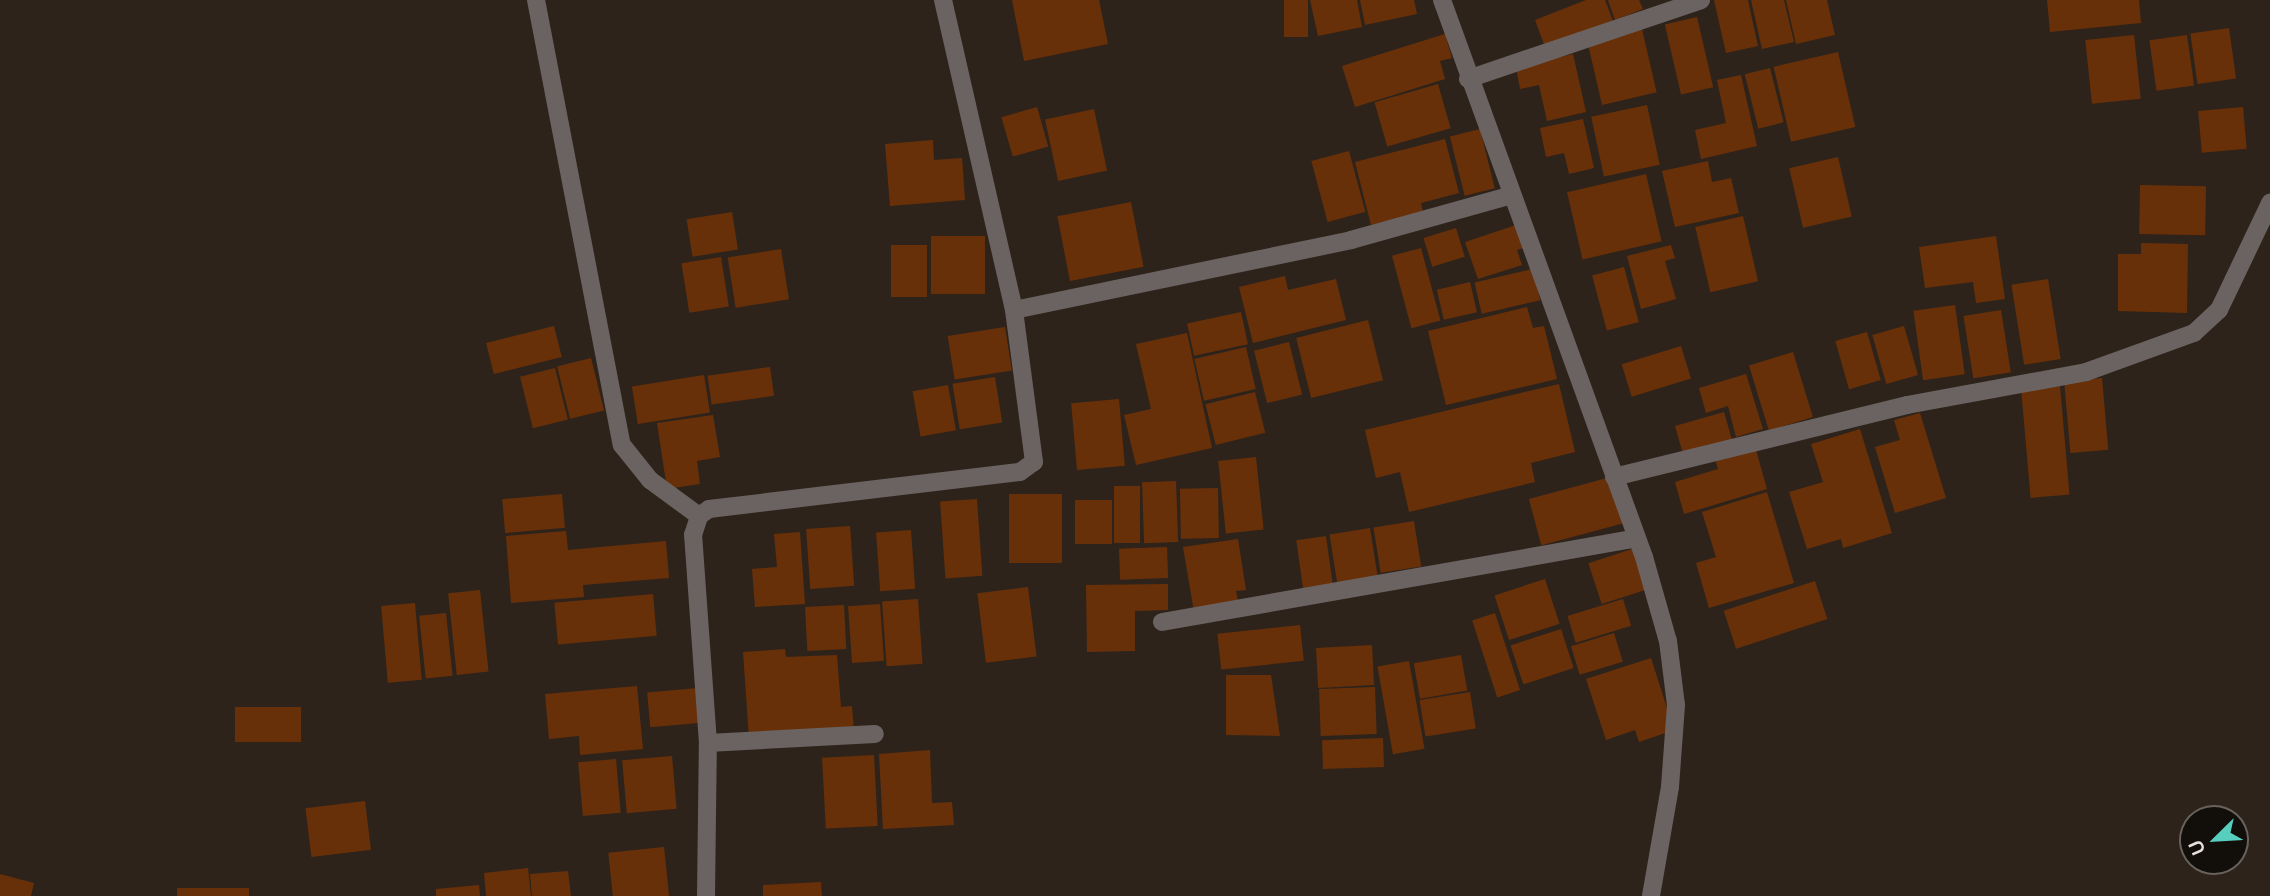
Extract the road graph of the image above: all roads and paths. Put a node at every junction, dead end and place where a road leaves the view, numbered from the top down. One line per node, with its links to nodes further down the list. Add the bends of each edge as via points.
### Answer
1 (536, 0): 10 (street, via 622,445 650,480)
2 (943, 0): 8 (street)
3 (1442, 0): 5 (street)
4 (1701, 0): 5 (street)
5 (1468, 79): 6 (street)
6 (1508, 196): 8 (street, via 1352,240); 9 (street)
7 (2270, 204): 9 (street, via 2219,310 2194,332 2086,372 1907,405)
8 (1014, 310): 10 (street, via 1036,443 1028,469 709,509)
9 (1614, 477): 11 (street)
10 (699, 516): 14 (street, via 694,535)
11 (1636, 538): 12 (street); 16 (street, via 1668,641 1676,705 1670,786)
12 (1162, 622)
13 (875, 734): 14 (street)
14 (708, 743): 15 (street)
15 (706, 896)
16 (1651, 896)

